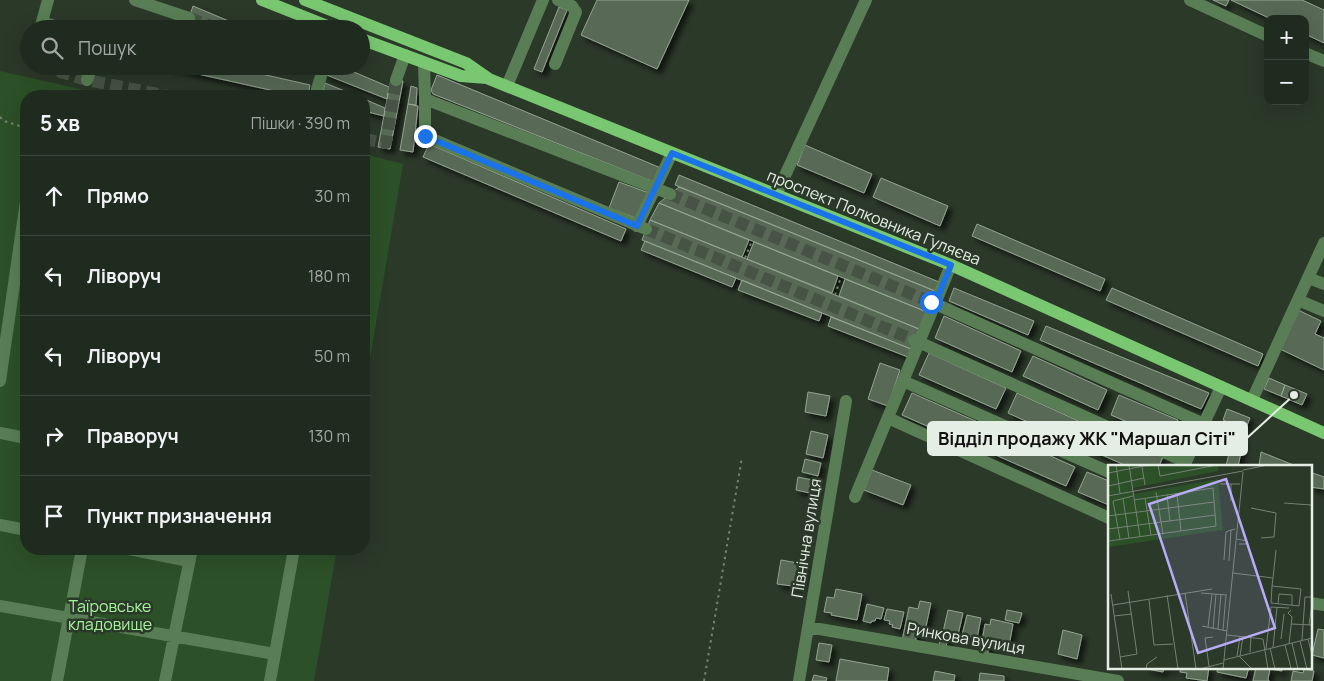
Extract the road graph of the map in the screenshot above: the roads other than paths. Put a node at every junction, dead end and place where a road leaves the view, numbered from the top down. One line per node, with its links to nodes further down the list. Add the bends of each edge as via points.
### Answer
1 (48, 0): 10 (street)
2 (135, 0): 9 (street)
3 (262, 0): 11 (main road)
4 (305, 0): 12 (main road, проспект Полковника Гуляєва)
5 (543, 0): 26 (street)
6 (558, 0): 20 (street, via 572,6 576,12)
7 (866, 0): 32 (street)
8 (1190, 0): 14 (street)
9 (189, 18)
10 (43, 20)
11 (312, 20)
12 (356, 20)
13 (370, 25): 23 (main road, проспект Полковника Гуляєва, via 466,63)
14 (1264, 34)
15 (370, 42): 16 (main road, проспект Полковника Гуляєва)
16 (405, 55): 19 (main road, проспект Полковника Гуляєва); 25 (street)
17 (1309, 55): 18 (street)
18 (1324, 61)
19 (424, 63): 23 (main road, проспект Полковника Гуляєва, via 461,76); 28 (street)
20 (555, 64)
21 (89, 75): 24 (street)
22 (321, 75): 27 (street)
23 (489, 79): 26 (main road, проспект Полковника Гуляєва)
24 (88, 80)
25 (396, 80)
26 (507, 86): 29 (main road, проспект Полковника Гуляєва)
27 (317, 90)
28 (424, 99): 30 (street); 30 (street, via 425,136 642,228)
29 (672, 153): 30 (street); 32 (main road, проспект Полковника Гуляєва)
30 (655, 188): 31 (street)
31 (670, 194)
32 (776, 195): 35 (main road, проспект Полковника Гуляєва)
33 (20, 243): 42 (street)
34 (1324, 244): 36 (street)
35 (951, 265): 39 (street); 44 (main road, проспект Полковника Гуляєва)
36 (1308, 278): 37 (street); 38 (street)
37 (1324, 284)
38 (1298, 300): 40 (street); 45 (street)
39 (933, 303): 41 (street); 48 (street)
40 (1324, 311)
41 (916, 341): 43 (street); 52 (street)
42 (0, 381)
43 (903, 382): 47 (street); 53 (street)
44 (1222, 387): 45 (main road, проспект Полковника Гуляєва); 48 (street)
45 (1252, 400): 50 (main road, проспект Полковника Гуляєва)
46 (846, 401): 63 (street, Північна вулиця)
47 (888, 418): 54 (street); 55 (street)
48 (1204, 424): 52 (street)
49 (0, 433): 51 (street)
50 (1324, 433)
51 (20, 437)
52 (1185, 464)
53 (1108, 472)
54 (855, 497)
55 (1108, 518)
56 (0, 525): 57 (street)
57 (20, 529)
58 (81, 555): 62 (street)
59 (190, 555): 64 (street)
60 (293, 555): 65 (street)
61 (0, 606): 62 (street)
62 (69, 618): 64 (street); 66 (street)
63 (808, 627): 69 (street, Північна вулиця); 70 (street, Ринкова вулиця)
64 (175, 636): 65 (street); 67 (street)
65 (274, 654): 68 (street)
66 (57, 681)
67 (165, 681)
68 (270, 681)
69 (799, 681)
70 (1118, 681)

